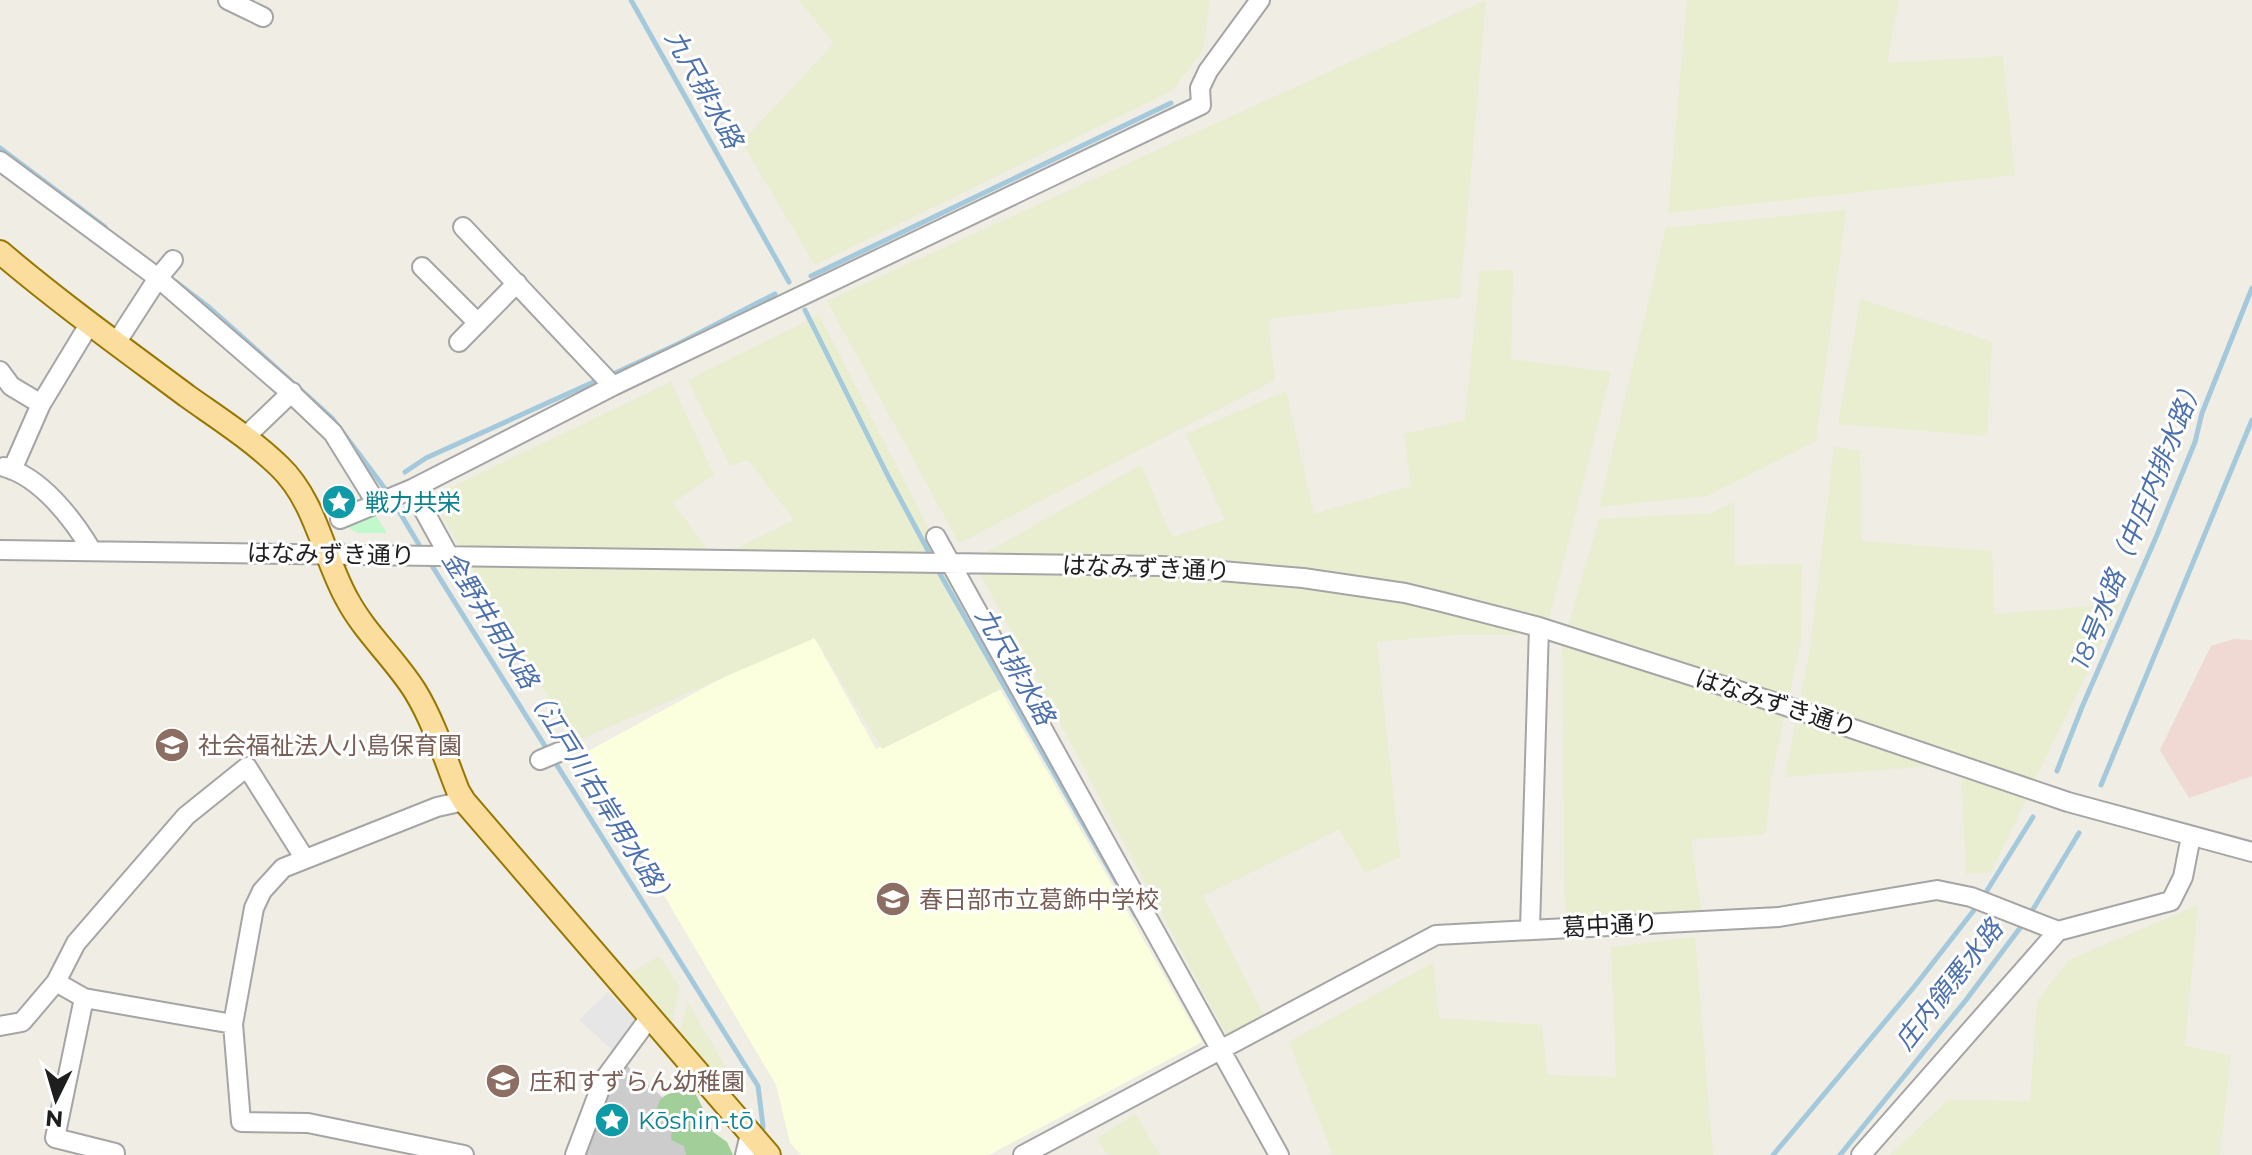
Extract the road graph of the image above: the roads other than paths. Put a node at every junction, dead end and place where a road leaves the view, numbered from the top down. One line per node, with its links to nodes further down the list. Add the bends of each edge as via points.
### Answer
1 (228, 0): 3 (street)
2 (1260, 0): 15 (street, via 1208,71 1200,88 1201,105)
3 (263, 17)
4 (0, 161): 8 (street)
5 (463, 227): 9 (street)
6 (0, 252): 10 (main road)
7 (422, 267): 11 (street)
8 (164, 270): 13 (street); 16 (street)
9 (517, 283): 11 (street); 15 (street)
10 (90, 323): 13 (main road); 17 (street)
11 (478, 323): 12 (street)
12 (459, 342)
13 (116, 343): 18 (main road)
14 (0, 371): 17 (street, via 11,386)
15 (613, 386): 20 (street)
16 (292, 392): 18 (street); 20 (street)
17 (41, 404): 19 (street)
18 (244, 438): 25 (main road, via 296,485)
19 (6, 468): 24 (street, via 21,472 73,519)
20 (391, 498): 21 (street); 26 (street)
21 (340, 519)
22 (936, 537): 27 (street)
23 (0, 550): 24 (street, はなみずき通り)
24 (92, 551): 25 (street, はなみずき通り)
25 (326, 554): 26 (street, はなみずき通り); 31 (main road, via 352,609 425,709)
26 (449, 556): 27 (street, はなみずき通り)
27 (948, 563): 28 (street, はなみずき通り, via 1163,566 1303,578 1405,593); 42 (street)
28 (1539, 627): 32 (street, はなみずき通り, via 2068,802); 35 (street)
29 (559, 752): 30 (street)
30 (540, 760)
31 (464, 801): 34 (street); 39 (main road)
32 (2191, 836): 33 (street, はなみずき通り); 36 (street, via 2183,877 2171,901)
33 (2252, 852)
34 (305, 859): 37 (street, via 247,767 186,816 76,943); 40 (street, via 283,868 254,908)
35 (1530, 928): 36 (street, 葛中通り, via 1779,917 1937,890 1971,897); 42 (street, 葛中通り, via 1436,935)
36 (2058, 931): 51 (street)
37 (56, 982): 38 (street); 41 (street, via 22,1022)
38 (84, 998): 40 (street); 45 (street, via 55,1138)
39 (650, 1017): 43 (main road); 47 (street, via 603,1081)
40 (233, 1024): 44 (street, via 241,1122 308,1123)
41 (0, 1026)
42 (1220, 1048): 49 (street, 葛中通り); 50 (street)
43 (748, 1144): 48 (main road)
44 (432, 1152): 46 (street)
45 (115, 1153)
46 (464, 1155)
47 (575, 1155)
48 (769, 1155)
49 (1023, 1155)
50 (1279, 1155)
51 (1861, 1155)

